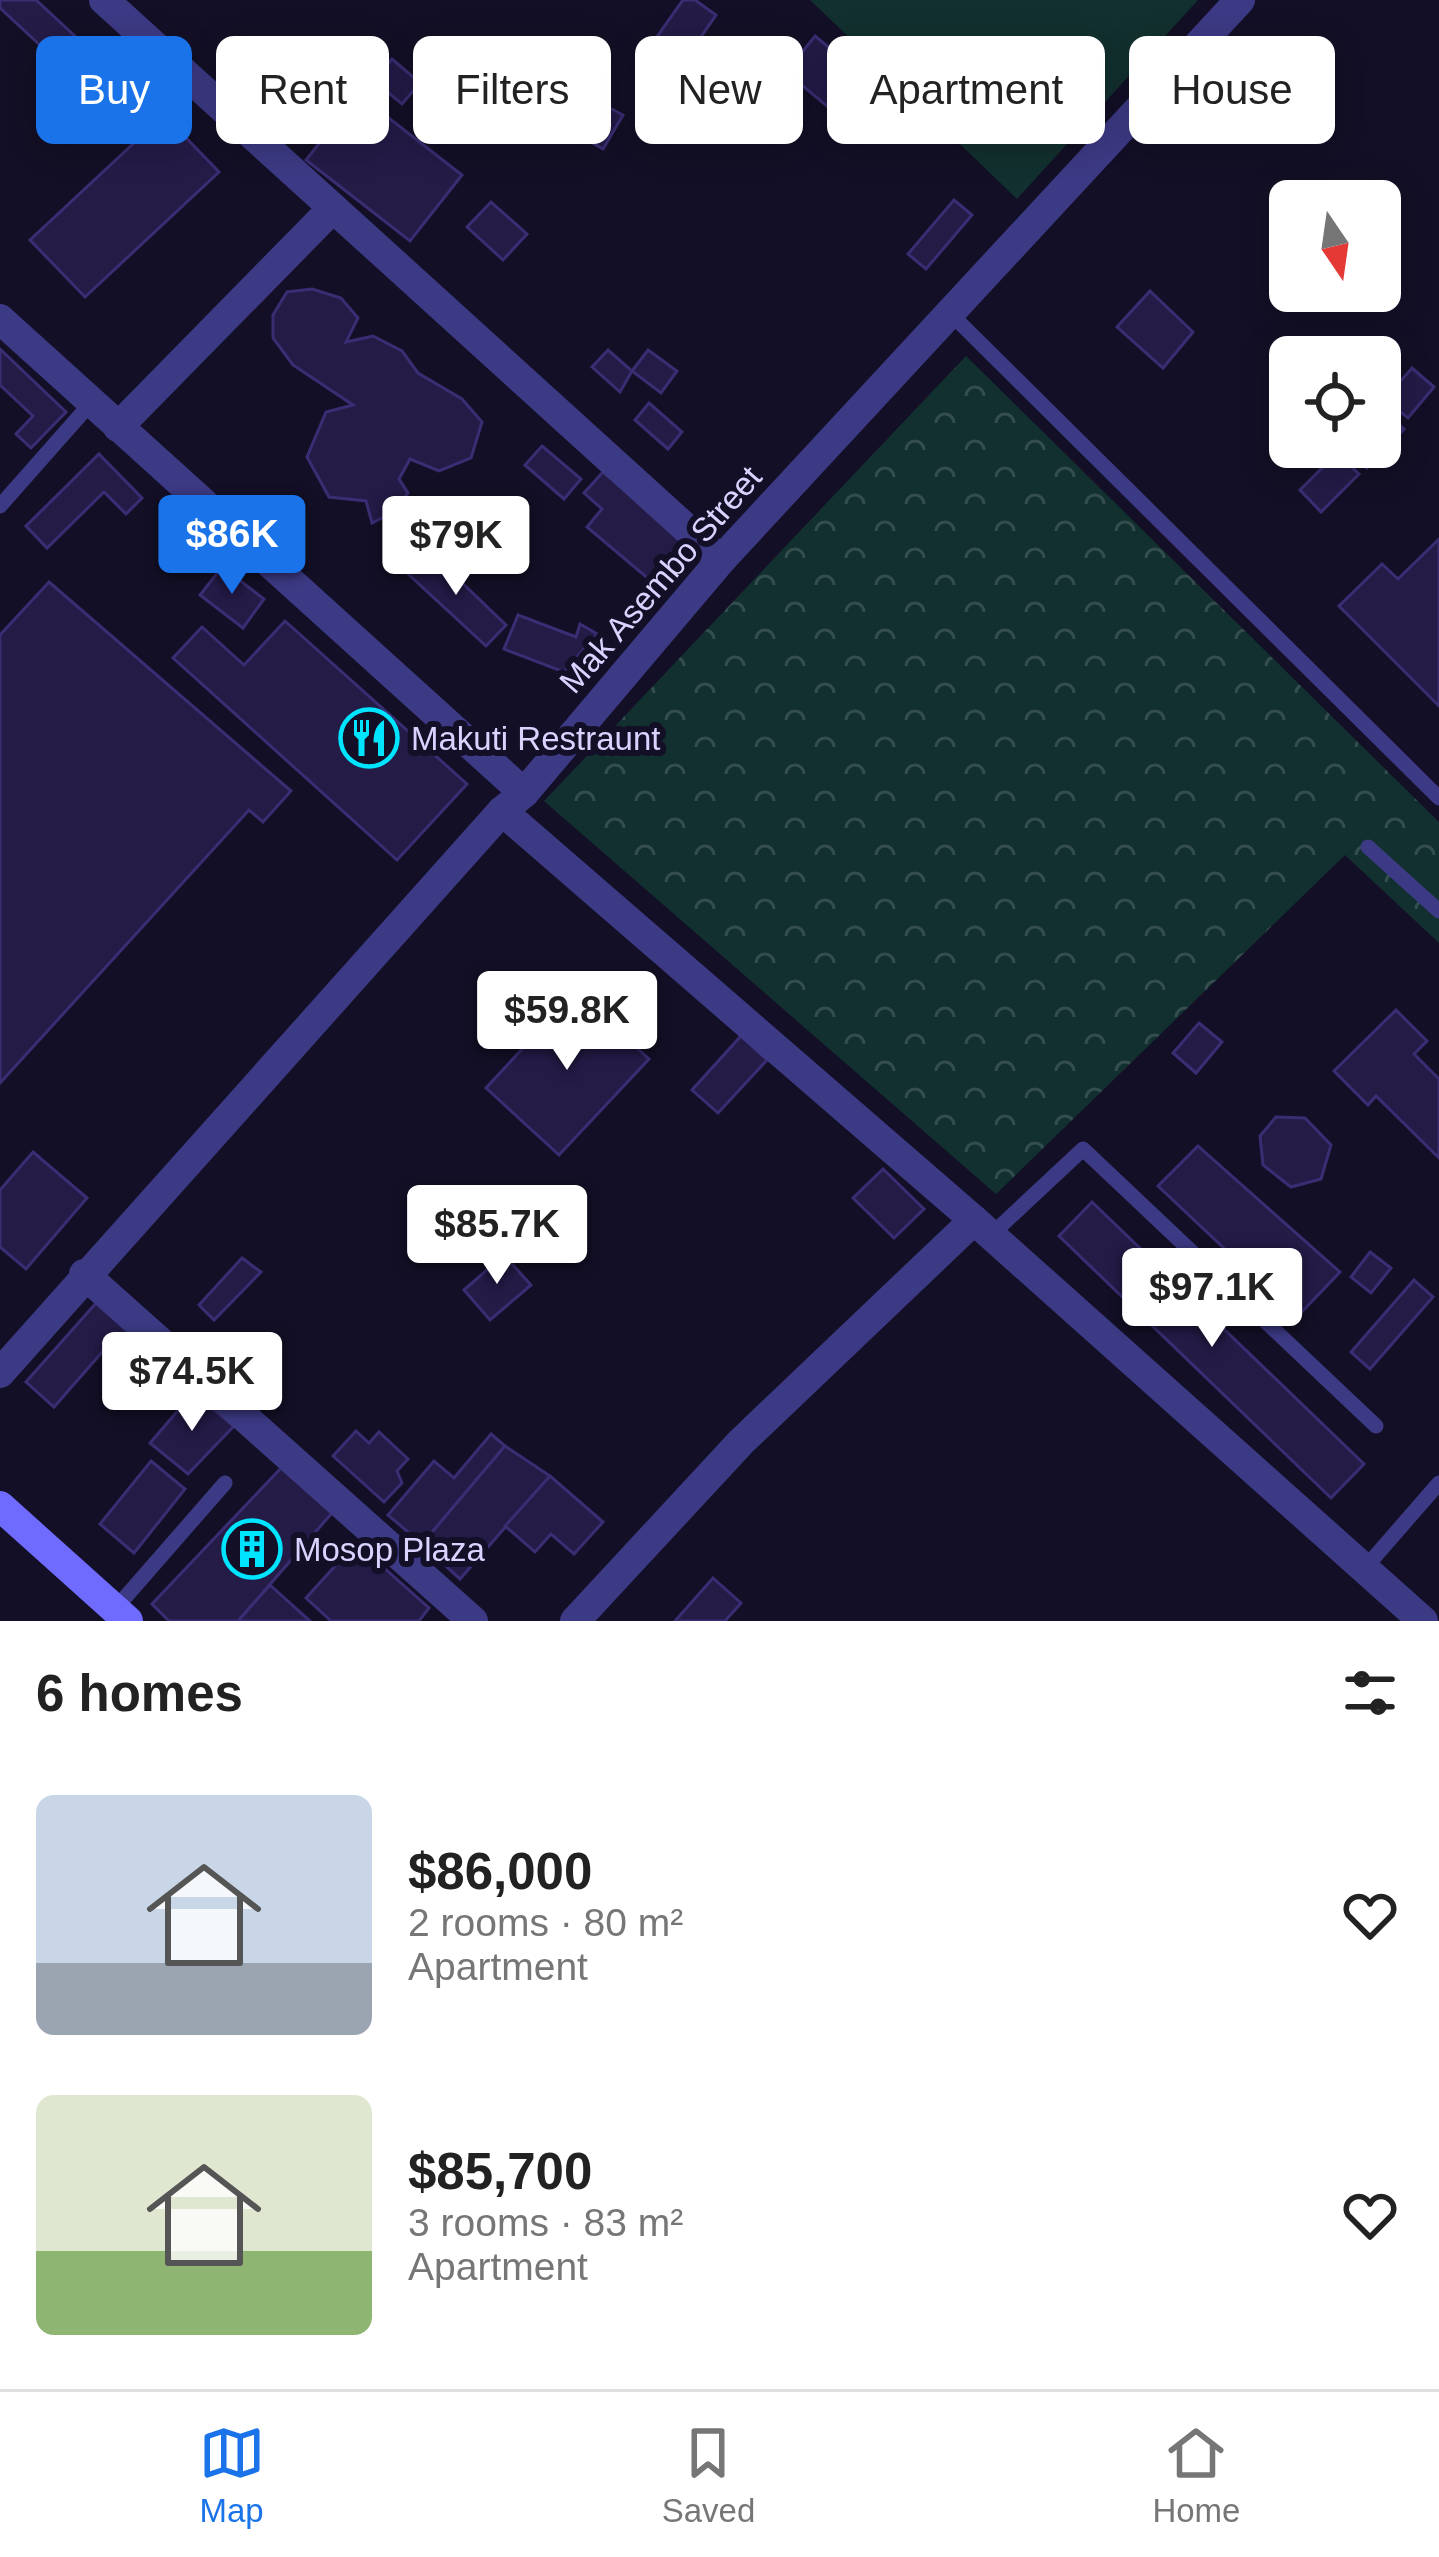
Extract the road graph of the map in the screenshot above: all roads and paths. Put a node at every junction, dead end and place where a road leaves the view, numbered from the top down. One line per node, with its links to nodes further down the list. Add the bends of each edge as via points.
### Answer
1 (104, 0): 3 (street)
2 (1240, 0): 4 (street, Mak Asembo Street)
3 (333, 208): 7 (street); 9 (street)
4 (951, 314): 9 (street, Mak Asembo Street); 10 (lane)
5 (0, 320): 6 (street)
6 (92, 403): 7 (street); 8 (lane)
7 (118, 427): 11 (street)
8 (0, 506)
9 (721, 560): 11 (street, Mak Asembo Street)
10 (1439, 798)
11 (513, 802): 14 (street); 15 (street, Mak Asembo Street)
12 (1368, 847): 13 (lane)
13 (1439, 911)
14 (982, 1228): 17 (lane, via 1083,1149); 21 (street); 24 (street, via 741,1442)
15 (84, 1274): 16 (street, Mak Asembo Street); 23 (street)
16 (0, 1373)
17 (1376, 1426)
18 (225, 1483): 22 (lane)
19 (1439, 1484): 21 (lane)
20 (0, 1506): 22 (street)
21 (1365, 1568): 25 (street)
22 (122, 1615)
23 (473, 1621)
24 (575, 1621)
25 (1423, 1621)

